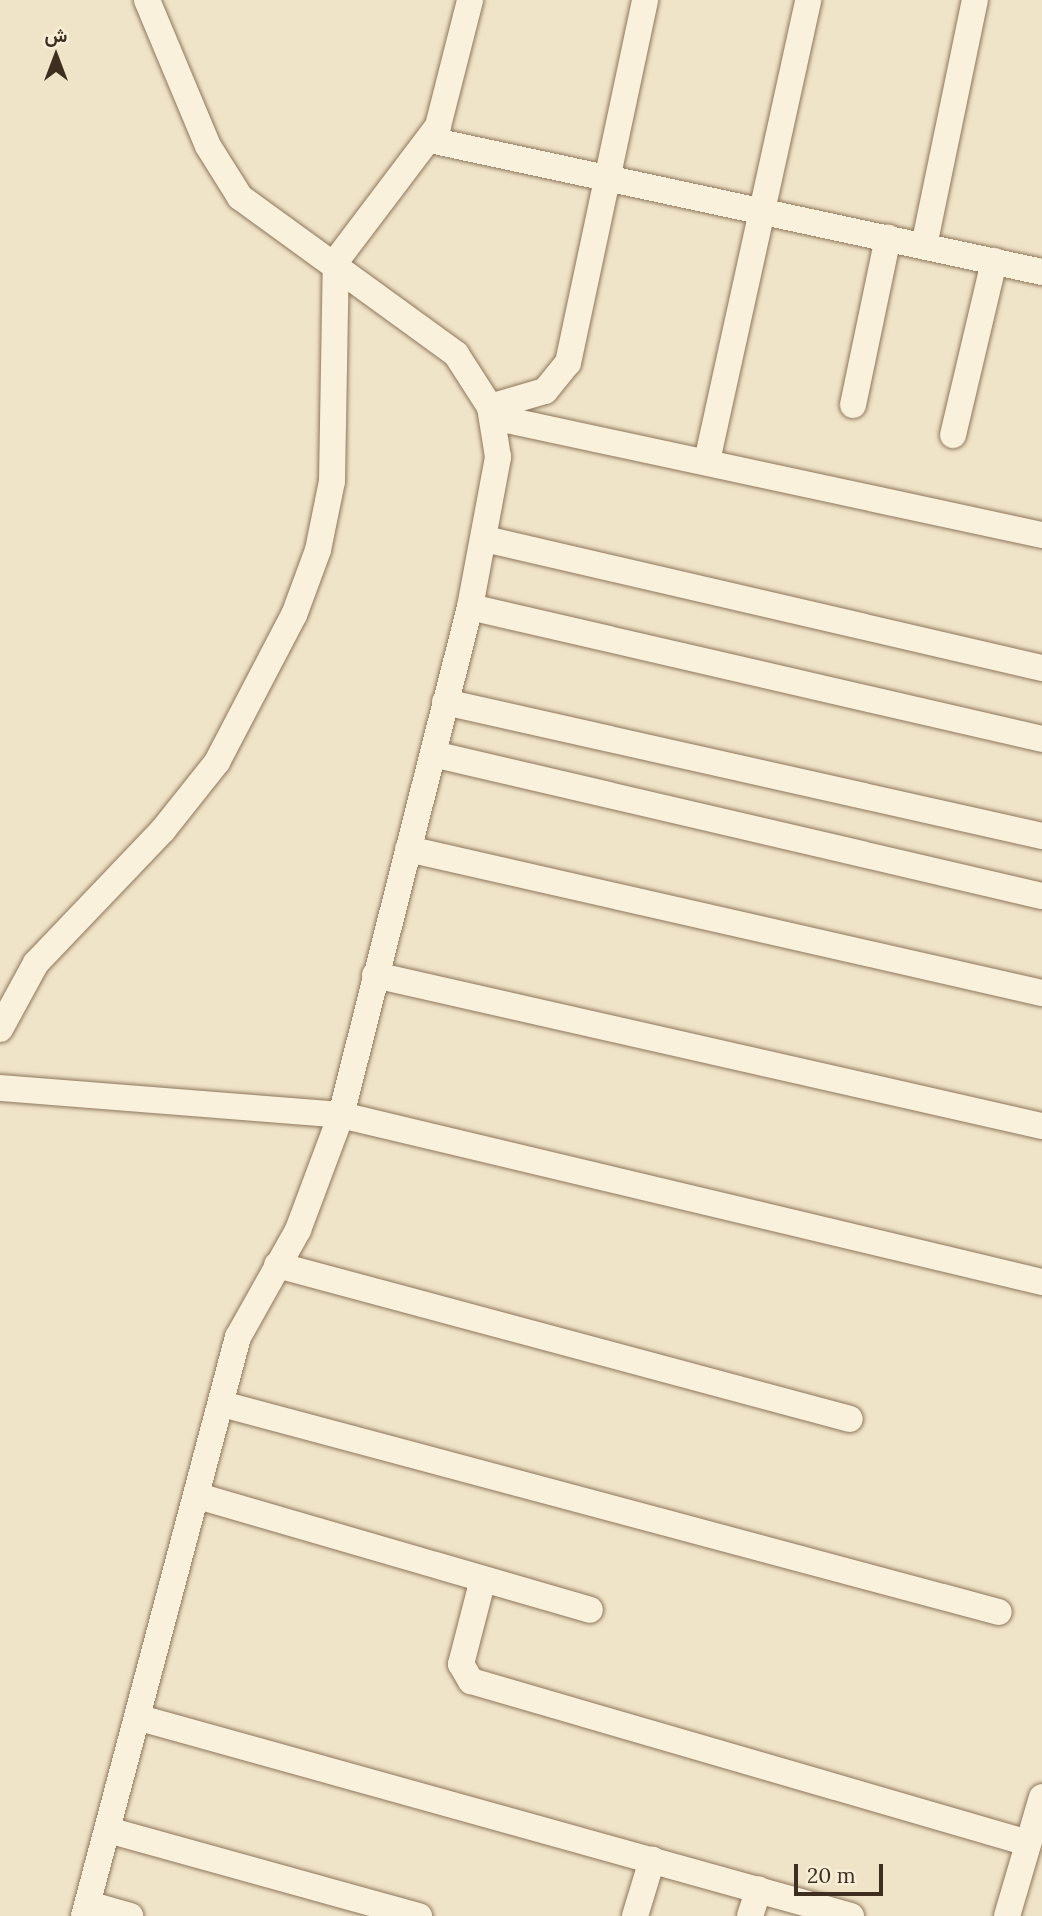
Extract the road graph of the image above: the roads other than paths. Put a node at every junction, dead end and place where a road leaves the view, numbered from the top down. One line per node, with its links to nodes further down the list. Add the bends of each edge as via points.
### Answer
1 (147, 0): 11 (street, via 222,173 263,218)
2 (470, 0): 6 (street, via 447,104)
3 (645, 0): 7 (street)
4 (808, 0): 8 (street)
5 (975, 0): 10 (street)
6 (430, 140): 7 (street); 11 (street)
7 (609, 179): 8 (street); 15 (street, via 565,372 545,391)
8 (762, 211): 9 (street); 17 (street)
9 (888, 239): 10 (street); 14 (street)
10 (925, 246): 12 (street)
11 (336, 261): 15 (street, via 456,354); 30 (street, via 332,481 318,550 298,604 218,762 163,830 36,963)
12 (994, 261): 13 (street); 16 (street)
13 (1042, 272)
14 (853, 405)
15 (492, 412): 17 (street); 19 (street, via 498,457)
16 (953, 435)
17 (708, 461): 18 (street)
18 (1042, 535)
19 (485, 539): 20 (street); 21 (street)
20 (470, 607): 22 (street); 23 (street)
21 (1042, 668)
22 (445, 702): 24 (street); 25 (street)
23 (1042, 739)
24 (433, 754): 26 (street); 27 (street)
25 (1042, 836)
26 (408, 849): 28 (street); 29 (street)
27 (1042, 896)
28 (375, 975): 32 (street); 33 (street)
29 (1042, 993)
30 (0, 1029)
31 (0, 1088): 32 (street)
32 (341, 1115): 34 (street, via 314,1196); 35 (street)
33 (1042, 1126)
34 (277, 1265): 36 (street, via 243,1322); 37 (street)
35 (1042, 1282)
36 (222, 1404): 38 (street); 41 (street)
37 (850, 1419)
38 (198, 1496): 39 (street); 42 (street)
39 (483, 1579): 40 (street); 45 (street, via 461,1657 471,1682)
40 (590, 1610)
41 (999, 1612)
42 (140, 1718): 44 (street); 46 (street)
43 (1042, 1797): 45 (street)
44 (108, 1830): 48 (street); 50 (street)
45 (1028, 1843): 54 (street)
46 (652, 1860): 47 (street); 51 (street)
47 (759, 1889): 52 (street); 53 (street)
48 (86, 1910): 49 (street)
49 (130, 1916)
50 (419, 1916)
51 (635, 1916)
52 (750, 1916)
53 (851, 1916)
54 (1006, 1916)

